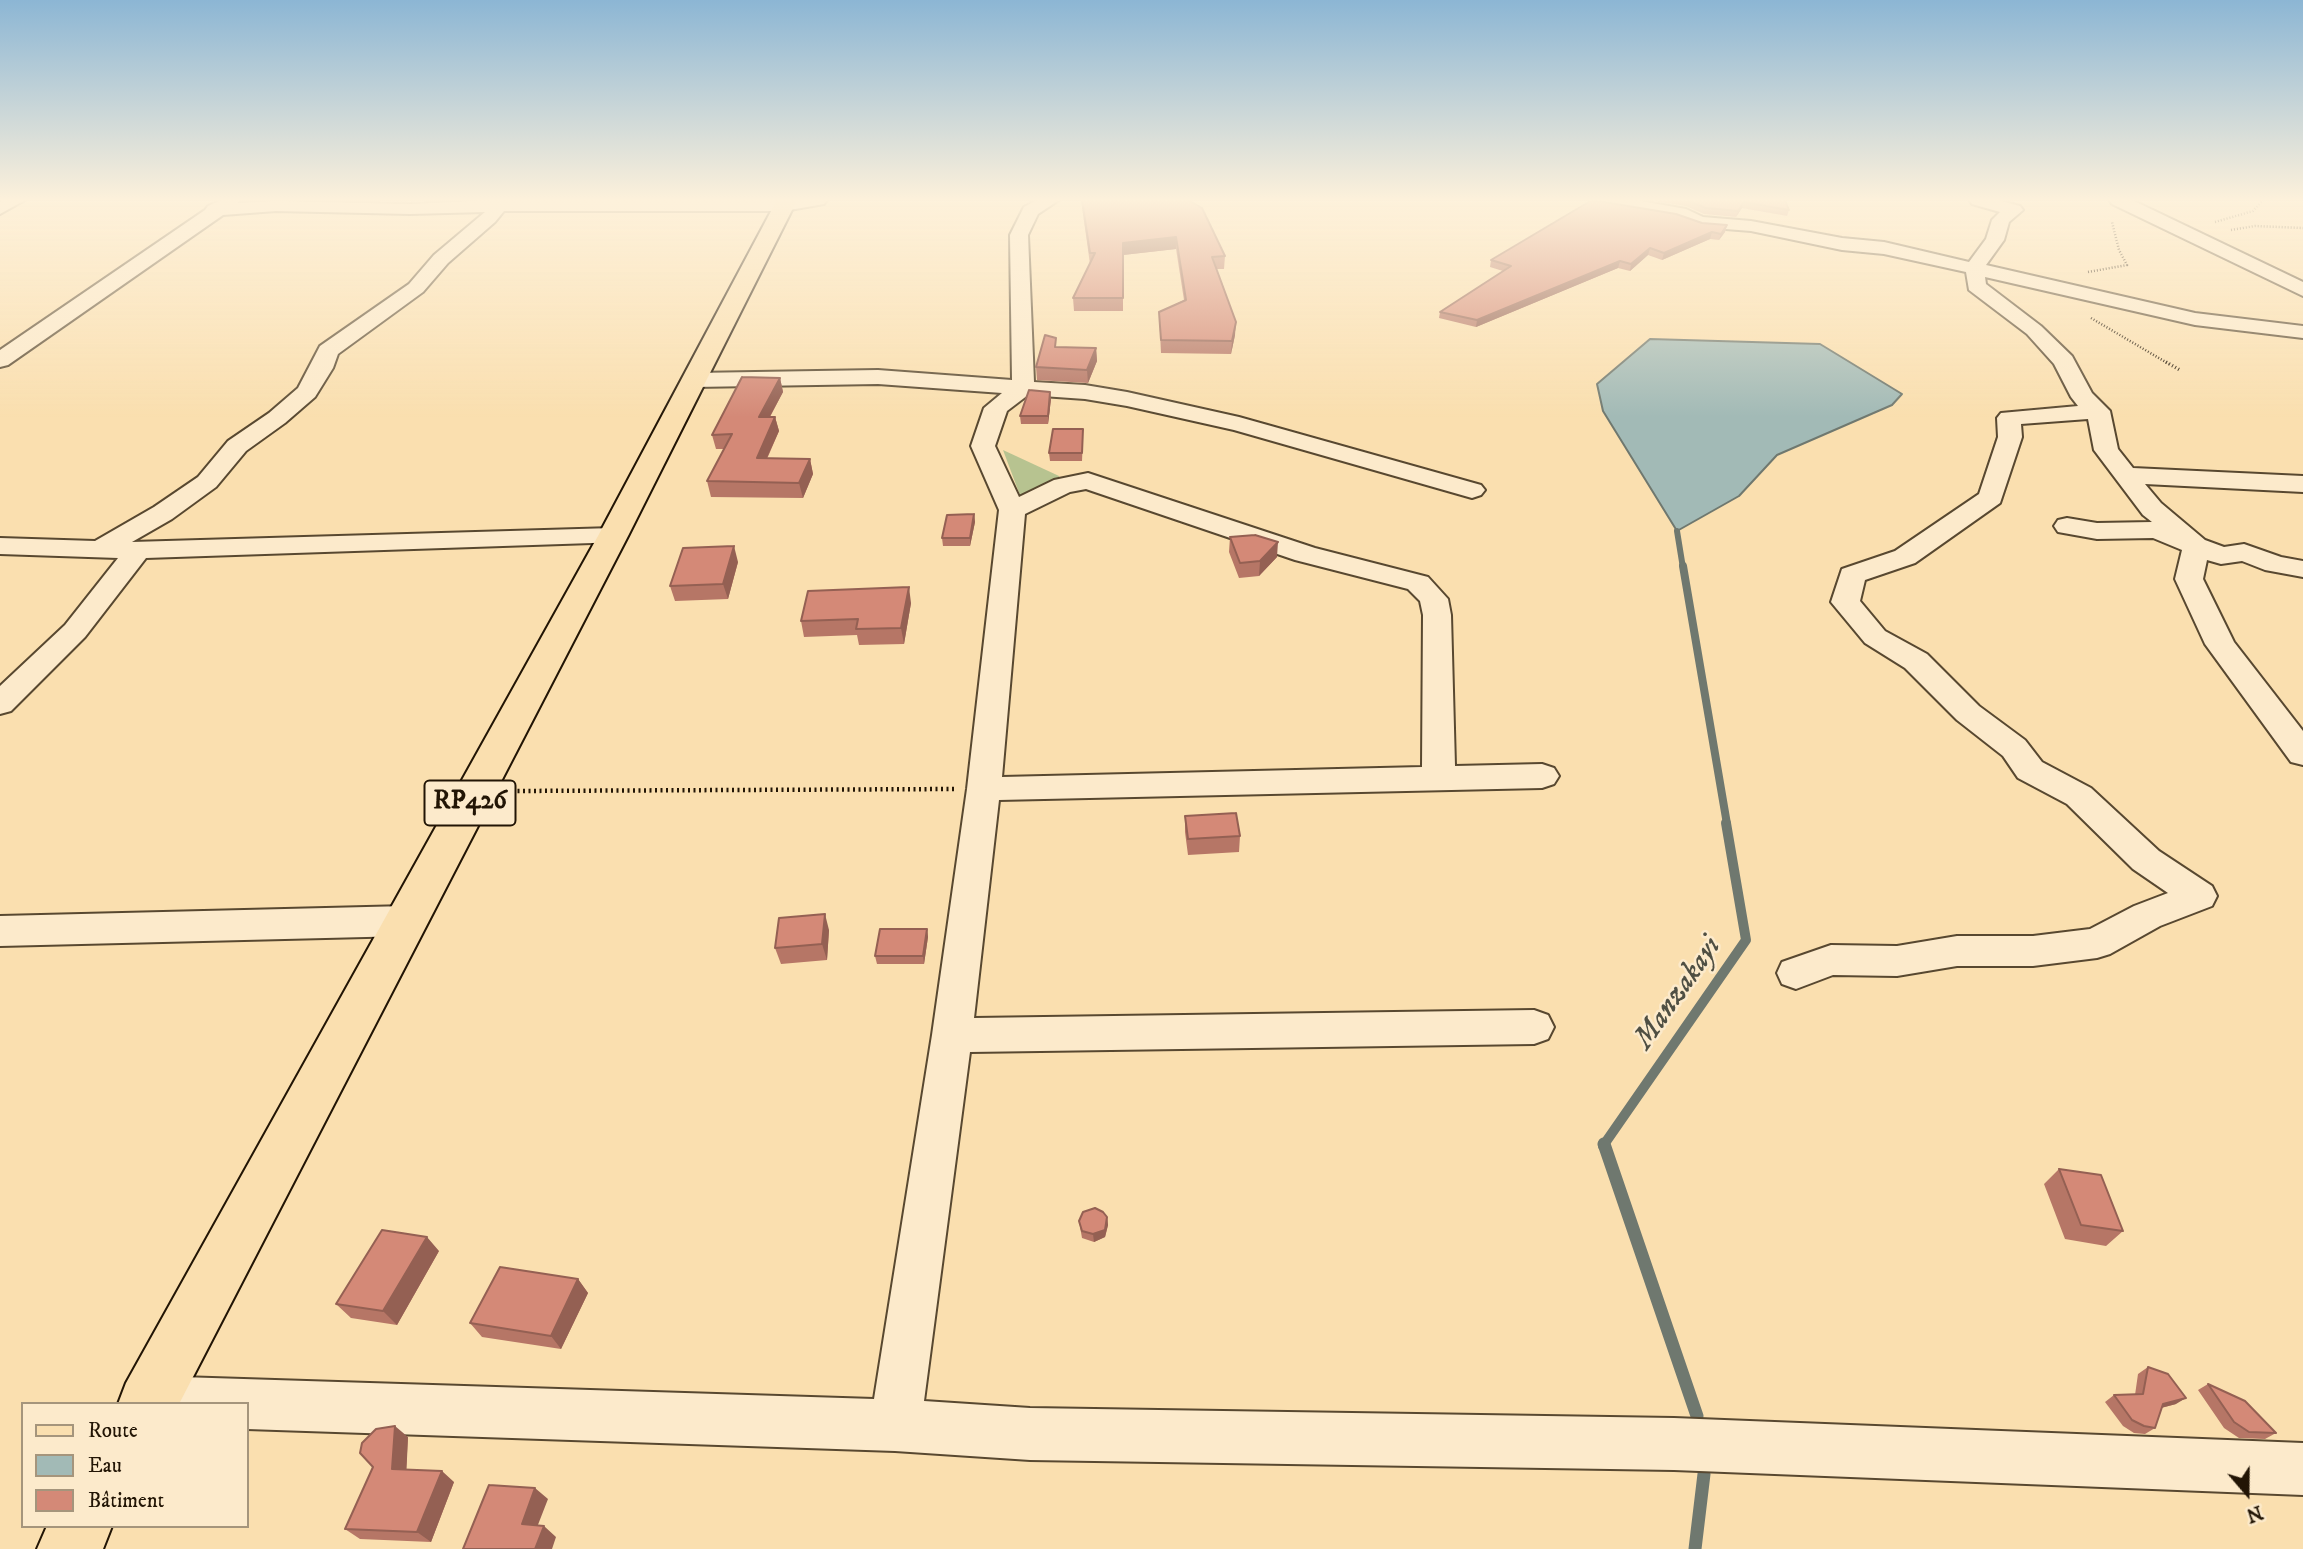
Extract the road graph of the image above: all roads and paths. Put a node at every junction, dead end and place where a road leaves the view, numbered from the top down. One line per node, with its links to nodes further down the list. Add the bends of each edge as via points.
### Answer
1 (125, 272): 12 (street)
2 (430, 272): 25 (street, via 416,288 328,351 307,393 237,446 207,482)
3 (756, 272): 14 (main road, RP426)
4 (1020, 272): 15 (street)
5 (1975, 272): 16 (street, via 1976,286 2034,330 2064,361 2082,397)
6 (1988, 272): 9 (street)
7 (2084, 272): 9 (path, via 2062,276)
8 (2269, 272): 10 (street)
9 (2057, 289): 11 (street, via 2196,319 2261,329); 13 (path, via 2086,315)
10 (2303, 290)
11 (2303, 329)
12 (0, 360)
13 (2180, 370)
14 (694, 380): 15 (street, via 878,377); 22 (main road, RP426)
15 (1023, 388): 19 (street, via 1126,398 1238,424); 20 (street, via 996,408 983,446)
16 (2098, 411): 17 (street, via 2106,450); 36 (street, via 2009,418 2010,437 1991,498 1905,556 1852,575 1845,602 1875,638 1916,661 1968,713 2014,748 2030,769 2079,796 2146,860 2199,896 2147,916 2097,943 2033,951 1957,951 1897,961 1831,961)
17 (2126, 475): 18 (street); 23 (street, via 2152,509)
18 (2303, 484)
19 (1472, 490)
20 (1012, 510): 31 (street, via 1063,485 1088,481 1305,554 1418,583 1434,599 1437,615); 32 (street)
21 (2067, 526): 23 (street, via 2097,531 2156,530)
22 (613, 536): 26 (street); 33 (main road, RP426)
23 (2194, 544): 27 (street, via 2221,556 2244,552 2274,565); 29 (street, via 2189,579 2220,644)
24 (0, 547): 25 (street)
25 (100, 549): 26 (street)
26 (138, 550): 28 (street, via 75,631)
27 (2303, 569)
28 (0, 704)
29 (2303, 754)
30 (1542, 776): 31 (street)
31 (1438, 778): 32 (street)
32 (984, 789): 33 (path); 38 (street)
33 (476, 791): 34 (main road, RP426)
34 (407, 921): 35 (street); 39 (main road, RP426)
35 (0, 931)
36 (1796, 973)
37 (1534, 1027): 38 (street)
38 (952, 1035): 41 (street)
39 (148, 1402)
40 (248, 1404): 41 (street)
41 (895, 1425): 42 (street, via 1030,1434 1849,1449)
42 (2303, 1469)
43 (80, 1528): 44 (main road)
44 (69, 1549)

